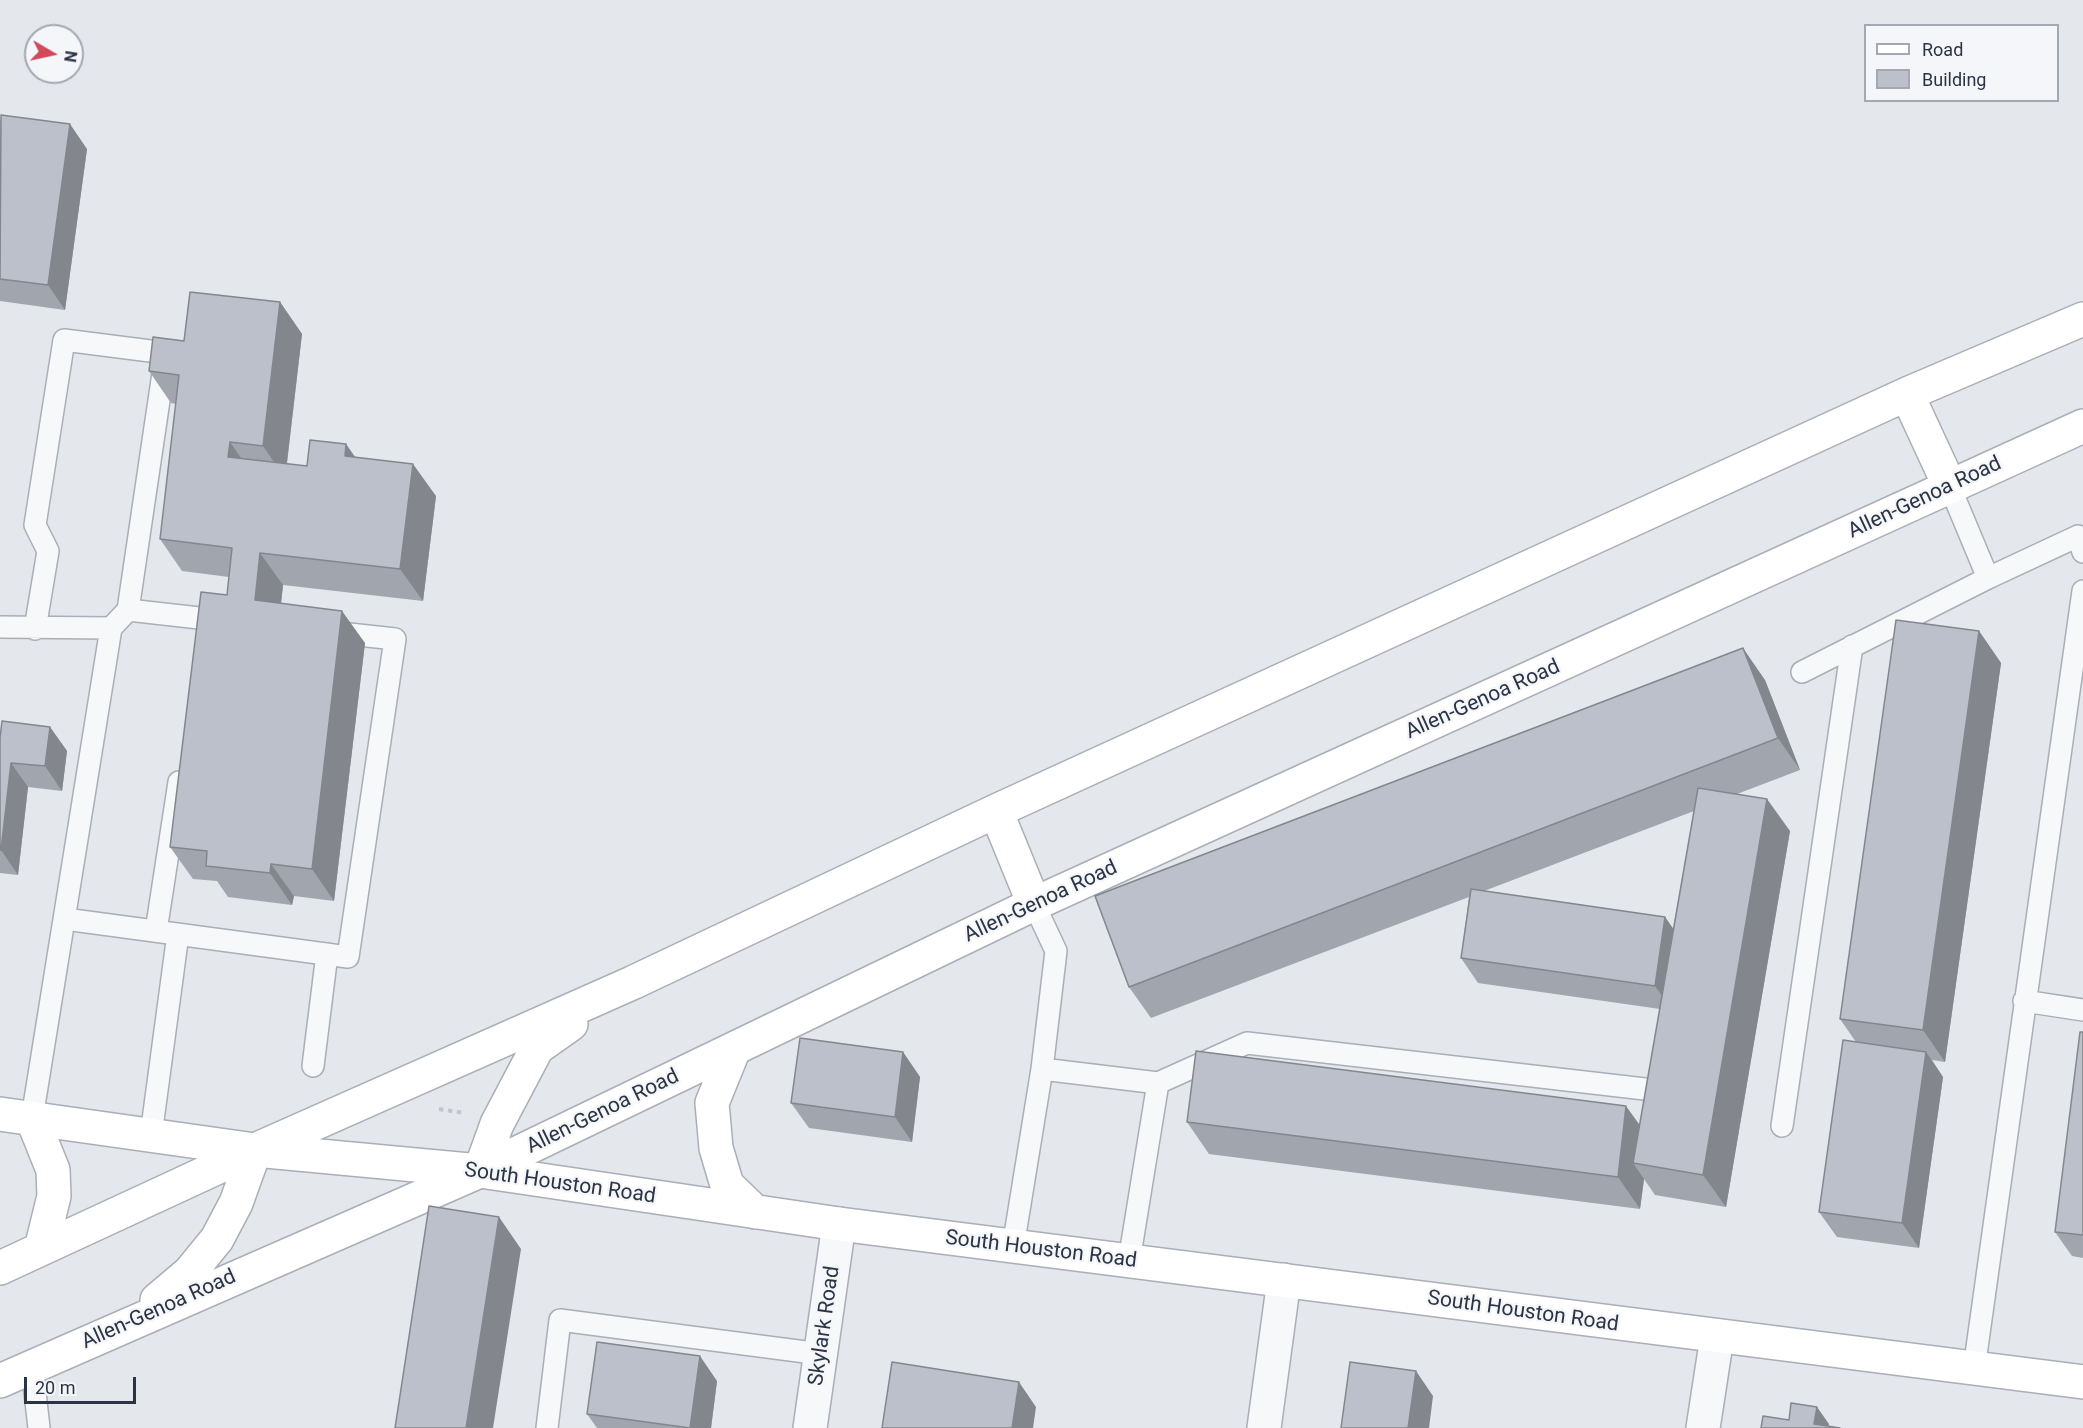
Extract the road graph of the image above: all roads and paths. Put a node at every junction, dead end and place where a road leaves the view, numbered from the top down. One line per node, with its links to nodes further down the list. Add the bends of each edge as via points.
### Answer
1 (2083, 319): 2 (main road)
2 (1907, 394): 4 (main road); 19 (main road)
3 (2083, 426): 4 (main road, Allen-Genoa Road)
4 (1950, 487): 6 (lane); 20 (main road, Allen-Genoa Road)
5 (2083, 552): 6 (lane, via 2078,536)
6 (1988, 578): 16 (lane)
7 (2083, 591): 26 (lane)
8 (128, 610): 9 (lane); 12 (lane); 13 (lane, via 166,353 63,340 35,525 48,550)
9 (205, 619): 10 (lane); 15 (lane)
10 (250, 624)
11 (0, 627): 13 (lane)
12 (111, 628): 13 (lane); 21 (lane)
13 (35, 629)
14 (313, 630): 24 (lane, via 395,639 348,957)
15 (201, 642)
16 (1852, 646): 17 (lane); 37 (lane)
17 (1802, 672)
18 (183, 758): 22 (lane)
19 (996, 811): 20 (main road); 25 (main road)
20 (1034, 904): 28 (main road, Allen-Genoa Road); 30 (lane, via 1056,951)
21 (65, 919): 22 (lane); 36 (lane)
22 (156, 932): 23 (lane)
23 (178, 934): 24 (lane); 38 (lane)
24 (327, 954): 29 (lane)
25 (632, 983): 39 (main road); 40 (main road, via 537,1048 499,1120)
26 (2024, 1001): 27 (lane); 52 (lane)
27 (2083, 1010)
28 (734, 1049): 40 (main road, Allen-Genoa Road); 41 (main road, via 712,1104 716,1148 728,1185)
29 (313, 1066)
30 (1042, 1068): 31 (lane); 43 (lane)
31 (1158, 1083): 32 (lane, via 1247,1044); 45 (lane)
32 (1662, 1091)
33 (428, 1108): 35 (path)
34 (0, 1114): 36 (main road, South Houston Road)
35 (471, 1114)
36 (32, 1118): 38 (main road, South Houston Road); 44 (main road, via 53,1170 54,1196)
37 (1782, 1126)
38 (151, 1135): 39 (main road, South Houston Road)
39 (255, 1150): 40 (main road, South Houston Road); 44 (main road); 48 (main road, via 236,1203 217,1239 190,1272)
40 (480, 1171): 41 (main road, South Houston Road); 48 (main road, Allen-Genoa Road)
41 (755, 1212): 42 (main road, South Houston Road)
42 (839, 1224): 43 (main road, South Houston Road); 50 (street, Skylark Road)
43 (1013, 1246): 45 (main road, South Houston Road)
44 (41, 1249): 46 (main road)
45 (1129, 1261): 47 (main road, South Houston Road)
46 (0, 1268)
47 (1284, 1280): 49 (main road, South Houston Road); 58 (street)
48 (128, 1324): 51 (main road, Allen-Genoa Road)
49 (1717, 1337): 52 (main road, South Houston Road); 59 (street)
50 (820, 1354): 56 (lane, via 560,1320); 57 (street, Skylark Road)
51 (32, 1366): 53 (main road, Allen-Genoa Road); 55 (lane)
52 (1974, 1369): 54 (main road, South Houston Road)
53 (0, 1381)
54 (2083, 1382)
55 (39, 1428)
56 (547, 1428)
57 (810, 1428)
58 (1264, 1428)
59 (1703, 1428)

